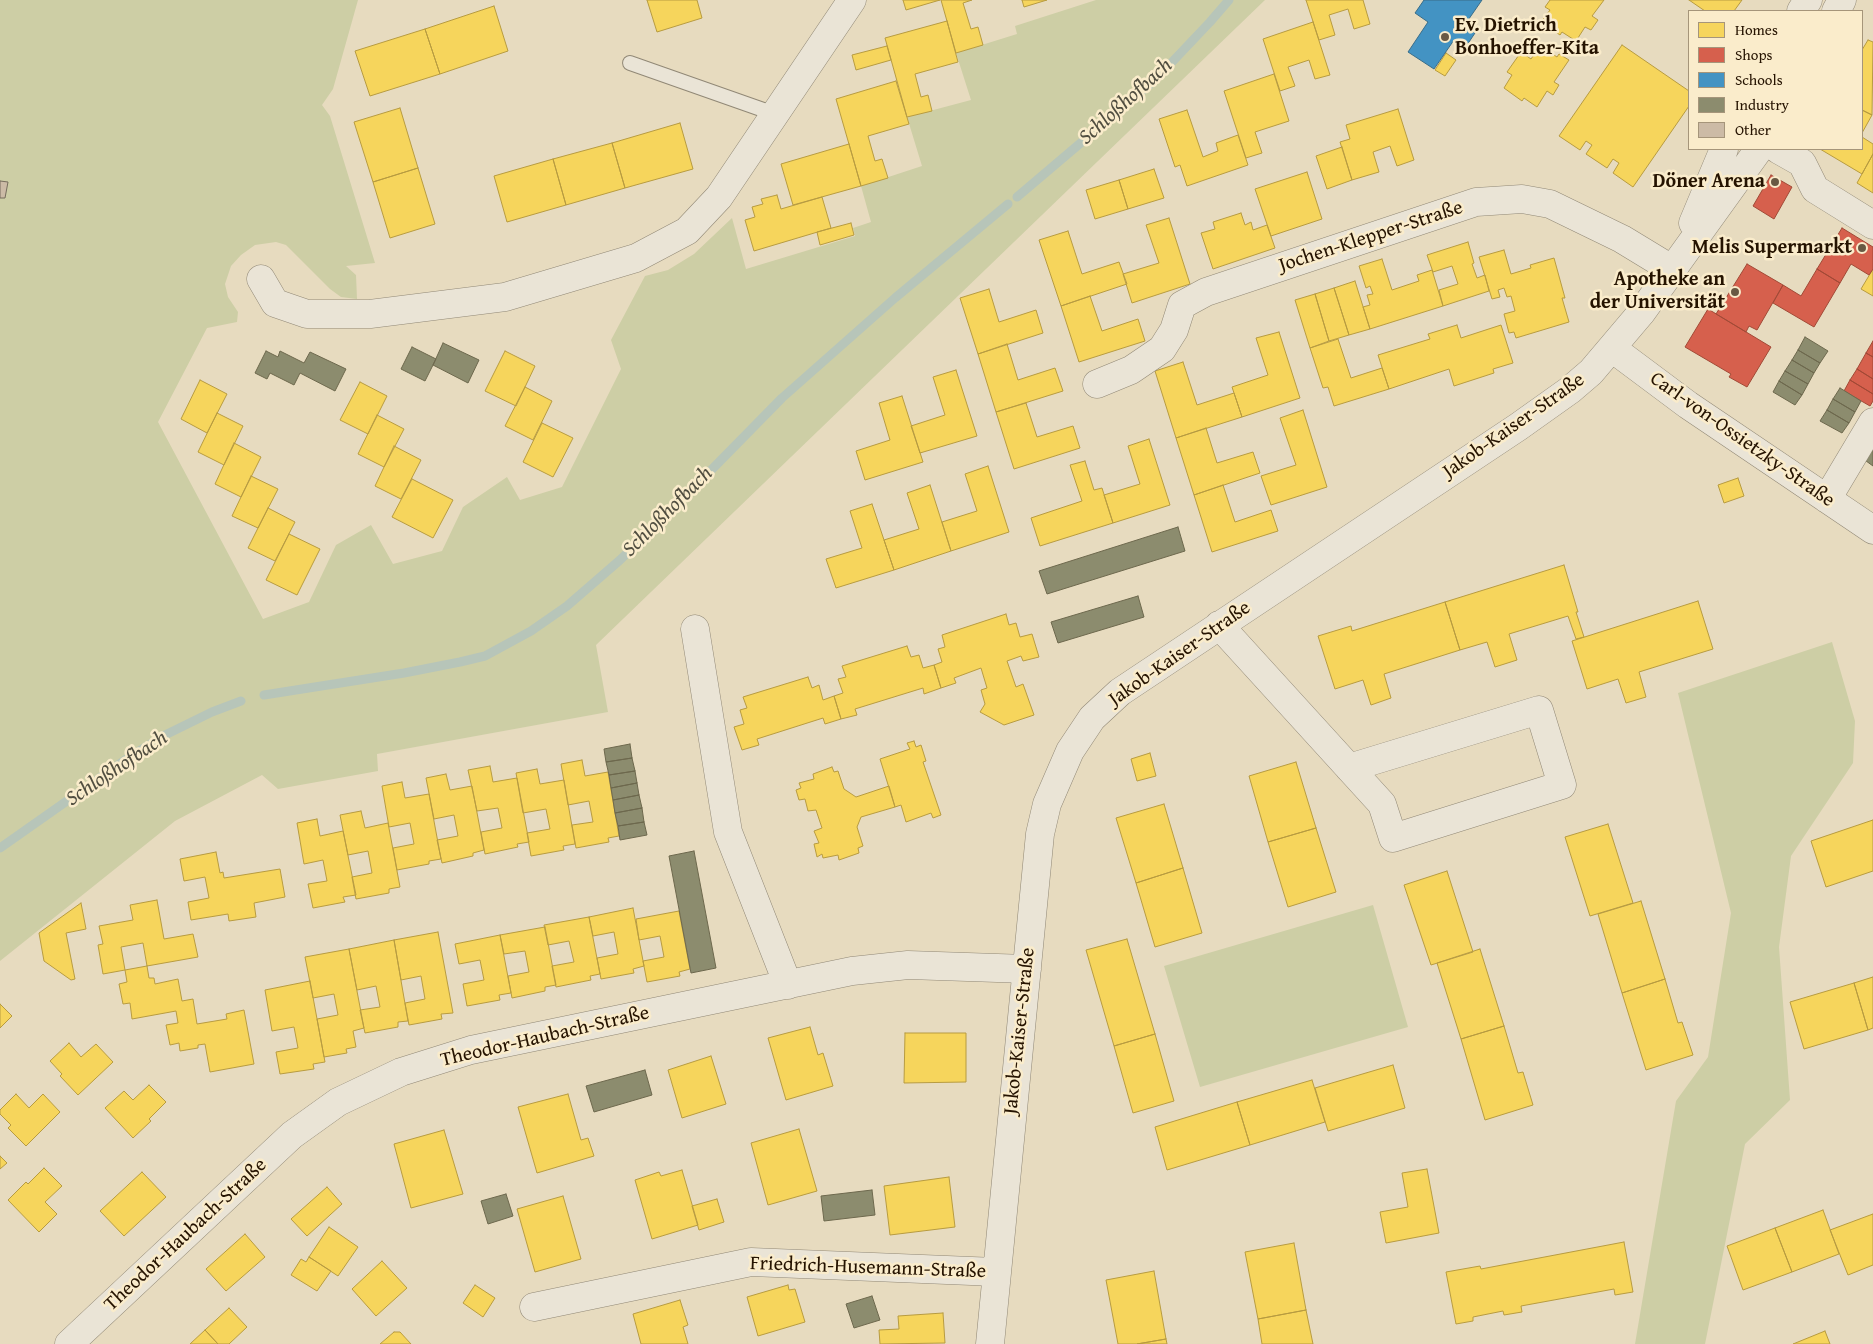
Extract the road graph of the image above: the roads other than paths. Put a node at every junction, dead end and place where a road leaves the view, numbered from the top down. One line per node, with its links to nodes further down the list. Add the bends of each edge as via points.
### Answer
1 (852, 0): 3 (street)
2 (630, 63): 3 (lane)
3 (775, 114): 9 (street, via 720,197 687,230 636,258 505,297 370,314 308,314 276,303)
4 (1724, 150): 8 (street, Jakob-Kaiser-Straße)
5 (1768, 150): 8 (street, Jakob-Kaiser-Straße)
6 (1771, 150): 7 (street, via 1802,163 1815,189)
7 (1873, 224)
8 (1673, 270): 10 (street, Jakob-Kaiser-Straße); 11 (street, Jochen-Klepper-Straße, via 1622,239 1550,204 1522,199 1476,202 1206,292 1182,305 1174,330 1162,349 1131,370)
9 (260, 279)
10 (1612, 348): 13 (street, Carl-von-Ossietzky-Straße, via 1688,406); 15 (street, Jakob-Kaiser-Straße, via 1570,390 1518,427)
11 (1097, 384)
12 (1873, 422): 13 (street)
13 (1828, 499): 14 (street, Carl-von-Ossietzky-Straße)
14 (1873, 530)
15 (1219, 626): 17 (street); 18 (street, Jakob-Kaiser-Straße, via 1120,692 1092,718 1070,751 1047,804 1040,834)
16 (695, 628): 19 (street, via 728,832)
17 (1349, 768): 17 (street, via 1382,804 1393,838 1562,785 1539,710)
18 (1027, 969): 19 (street, Theodor-Haubach-Straße, via 908,964 852,971); 20 (street, Jakob-Kaiser-Straße)
19 (788, 985): 22 (street, Theodor-Haubach-Straße, via 472,1050 401,1072 338,1102 292,1135)
20 (996, 1272): 21 (street, Friedrich-Husemann-Straße, via 751,1262); 23 (street, Jakob-Kaiser-Straße)
21 (534, 1307)
22 (69, 1344)
23 (990, 1344)

